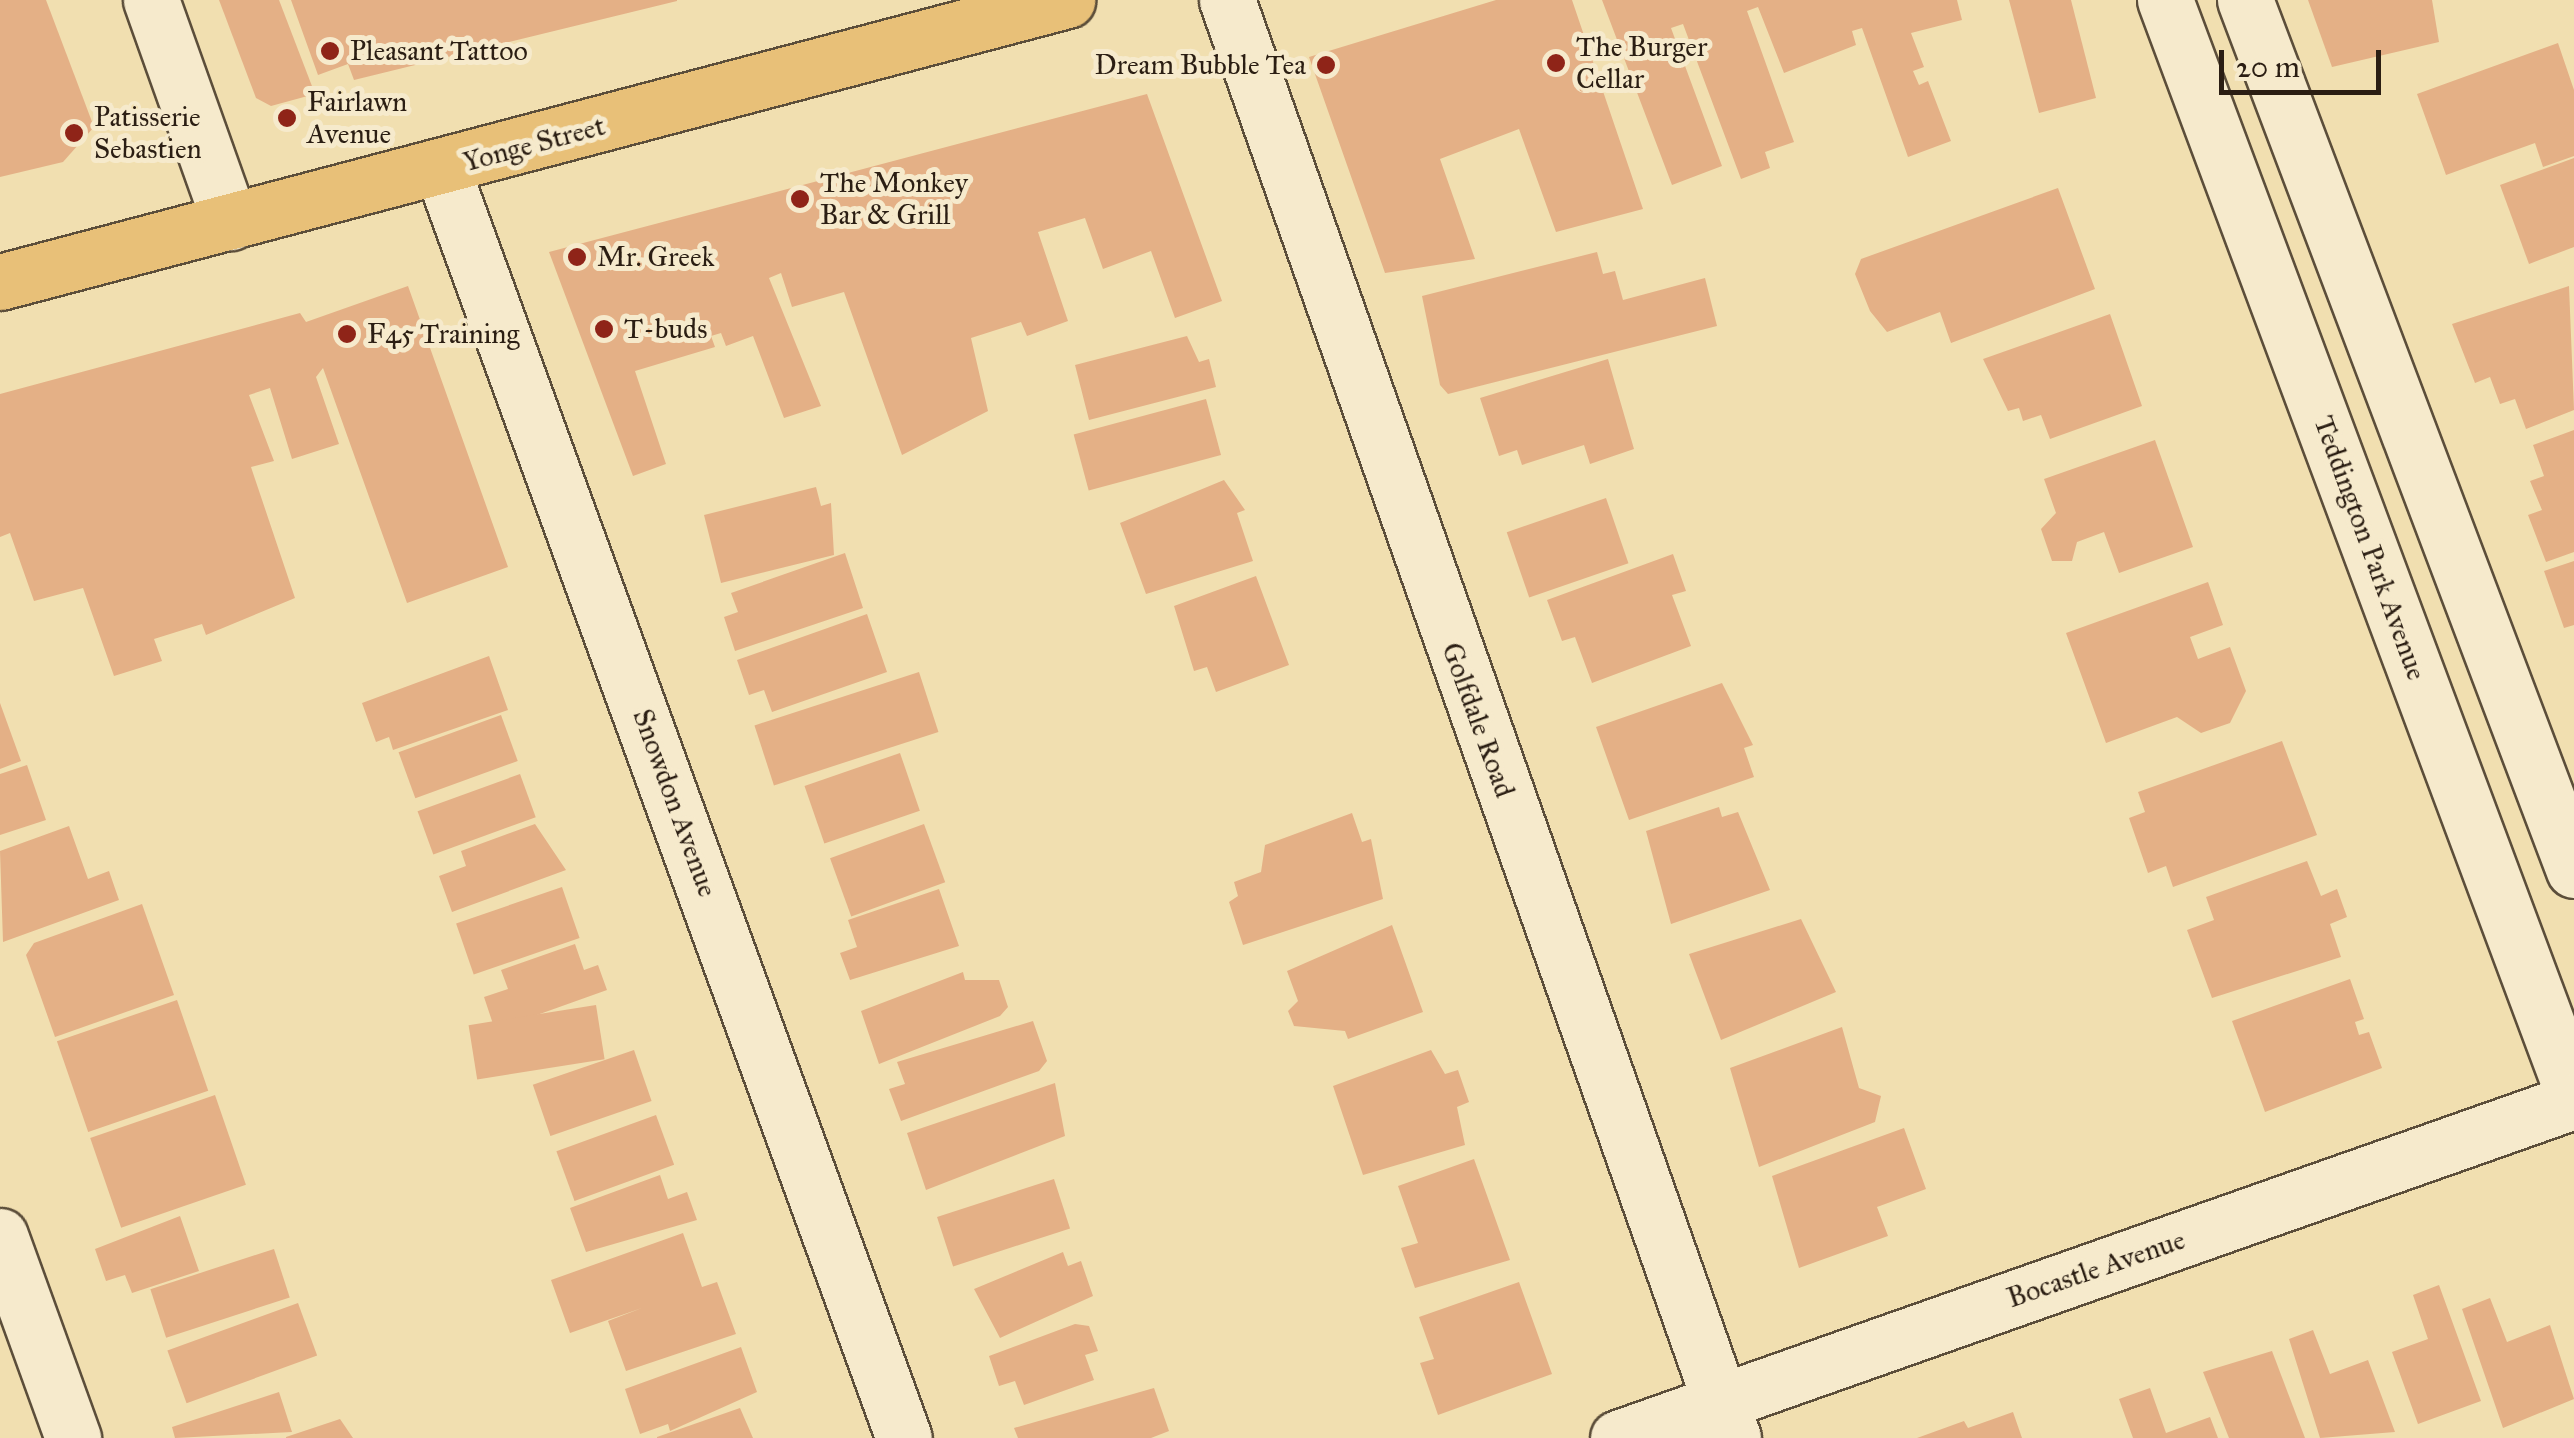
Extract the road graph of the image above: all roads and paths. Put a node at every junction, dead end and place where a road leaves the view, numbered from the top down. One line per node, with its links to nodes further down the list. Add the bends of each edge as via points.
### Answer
1 (151, 0): 7 (street)
2 (1067, 0): 6 (main road, Yonge Street)
3 (1228, 0): 12 (street, Golfdale Road)
4 (2165, 0): 10 (street, Teddington Park Avenue)
5 (2246, 0): 9 (street)
6 (442, 169): 7 (main road, Yonge Street); 14 (street, Snowdon Avenue)
7 (230, 222): 8 (main road, Yonge Street)
8 (0, 282)
9 (2574, 870)
10 (2574, 1099): 12 (street, Bocastle Avenue)
11 (0, 1236): 13 (street)
12 (1726, 1420): 15 (street, Bocastle Avenue)
13 (72, 1438)
14 (904, 1438)
15 (1618, 1438)

